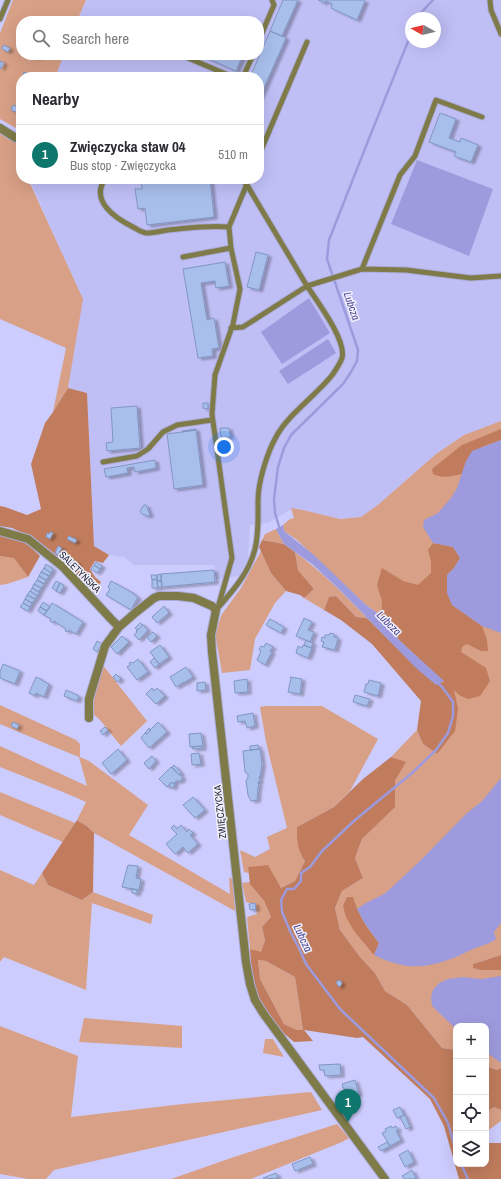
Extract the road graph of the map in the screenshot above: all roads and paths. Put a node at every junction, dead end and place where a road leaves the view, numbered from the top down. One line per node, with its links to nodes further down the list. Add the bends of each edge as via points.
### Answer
1 (8, 0): 4 (lane)
2 (272, 0): 5 (lane, via 274,5)
3 (490, 0): 6 (lane, via 491,10)
4 (0, 19)
5 (264, 28)
6 (501, 34)
7 (307, 42): 15 (lane)
8 (193, 60): 10 (lane)
9 (251, 60): 11 (lane)
10 (221, 72)
11 (245, 72)
12 (482, 117): 21 (lane, via 436,100 415,156 400,175)
13 (0, 128): 14 (street)
14 (16, 138)
15 (264, 143)
16 (102, 184): 18 (lane, via 100,195 105,206 145,233 213,226)
17 (247, 185): 18 (lane); 23 (lane)
18 (230, 227): 19 (lane)
19 (231, 248): 20 (lane); 24 (lane, via 240,289)
20 (183, 257)
21 (362, 269): 22 (lane, via 406,270 471,278); 23 (lane)
22 (501, 276)
23 (308, 286): 24 (lane, via 243,327); 28 (lane, via 338,334 342,358 326,383 288,420 269,451 258,499 258,534 253,555 237,586)
24 (231, 328): 25 (lane, via 215,376)
25 (212, 420): 26 (lane, via 177,425 164,432 148,449 137,456); 28 (lane, via 232,558)
26 (103, 462)
27 (0, 531): 29 (street, SALETYŃSKA, via 28,539 63,567)
28 (217, 608): 29 (street, via 194,598 159,596); 31 (street, ZWIĘCZYCKA, via 211,635 212,652 250,984 263,1014)
29 (119, 627): 30 (street, via 105,646 89,699)
30 (89, 718)
31 (385, 1179)

